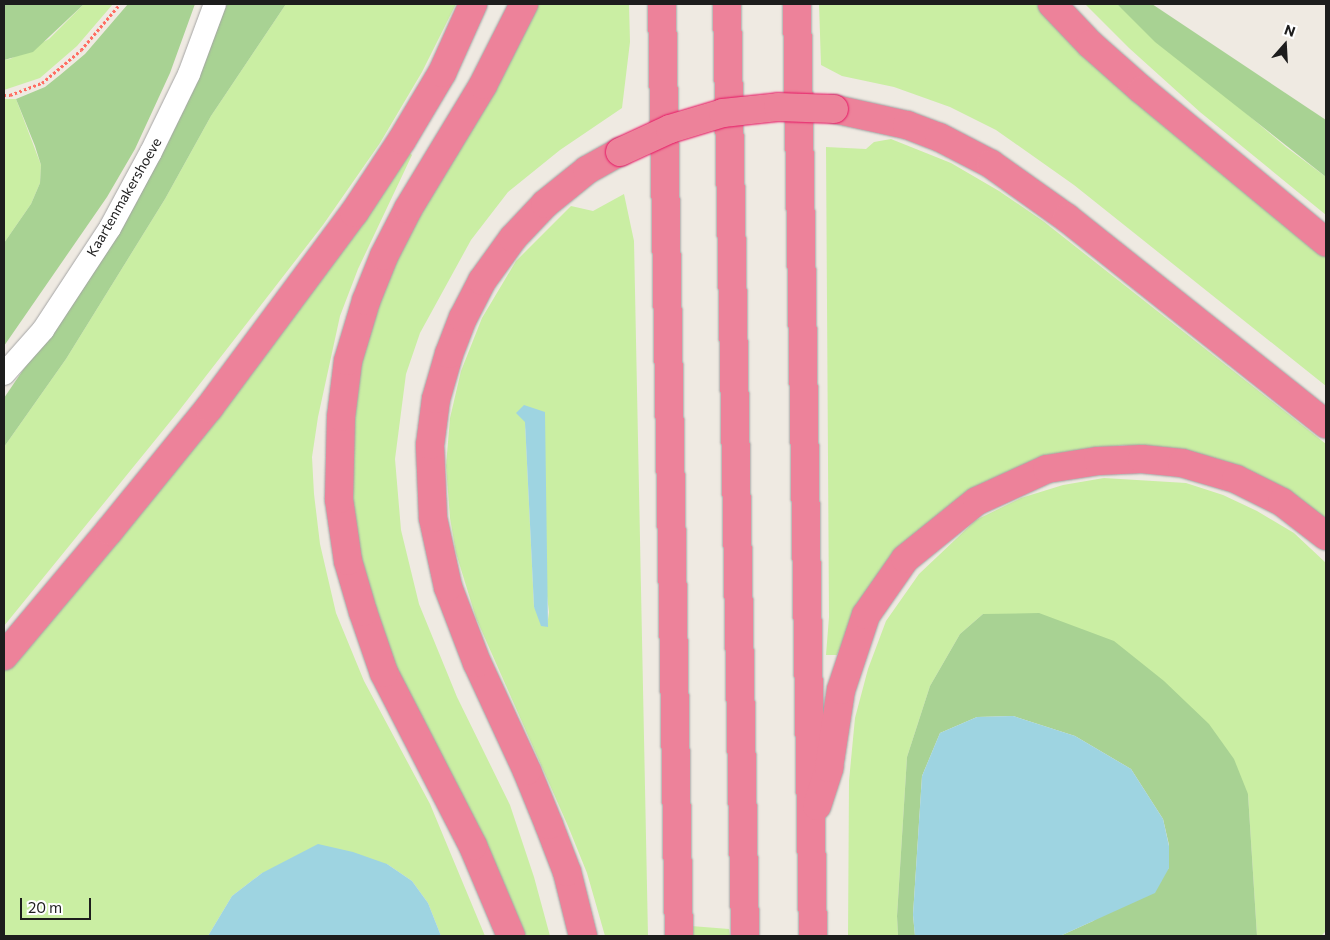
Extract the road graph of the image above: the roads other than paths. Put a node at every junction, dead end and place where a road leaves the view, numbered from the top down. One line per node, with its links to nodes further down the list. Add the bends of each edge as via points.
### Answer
1 (215, 4): 9 (street, Kaartenmakershoeve, via 189,74 110,228 43,330)
2 (473, 4): 12 (highway, via 442,73 354,213 209,408)
3 (524, 4): 14 (highway, via 483,85 408,209 366,301 348,361 341,418 339,499 348,561 384,673 473,846)
4 (662, 4): 16 (highway)
5 (727, 4): 17 (highway)
6 (797, 4): 13 (highway)
7 (1052, 4): 8 (highway, via 1090,44 1142,90)
8 (1326, 242)
9 (4, 374)
10 (1326, 424): 15 (highway, bridge, via 1067,218 991,164 940,137 908,125 834,109 778,107 724,114 670,129 587,170 545,204 513,238 482,281 448,354 436,399 430,445 432,512 448,587 477,663 547,818 567,872)
11 (1326, 536): 13 (highway, via 1282,502 1236,479 1182,463 1142,459 1098,461 1046,470 977,501 905,559 866,615 841,690 829,768)
12 (4, 656)
13 (810, 827): 18 (highway)
14 (511, 936)
15 (583, 936)
16 (679, 936)
17 (745, 936)
18 (813, 936)

